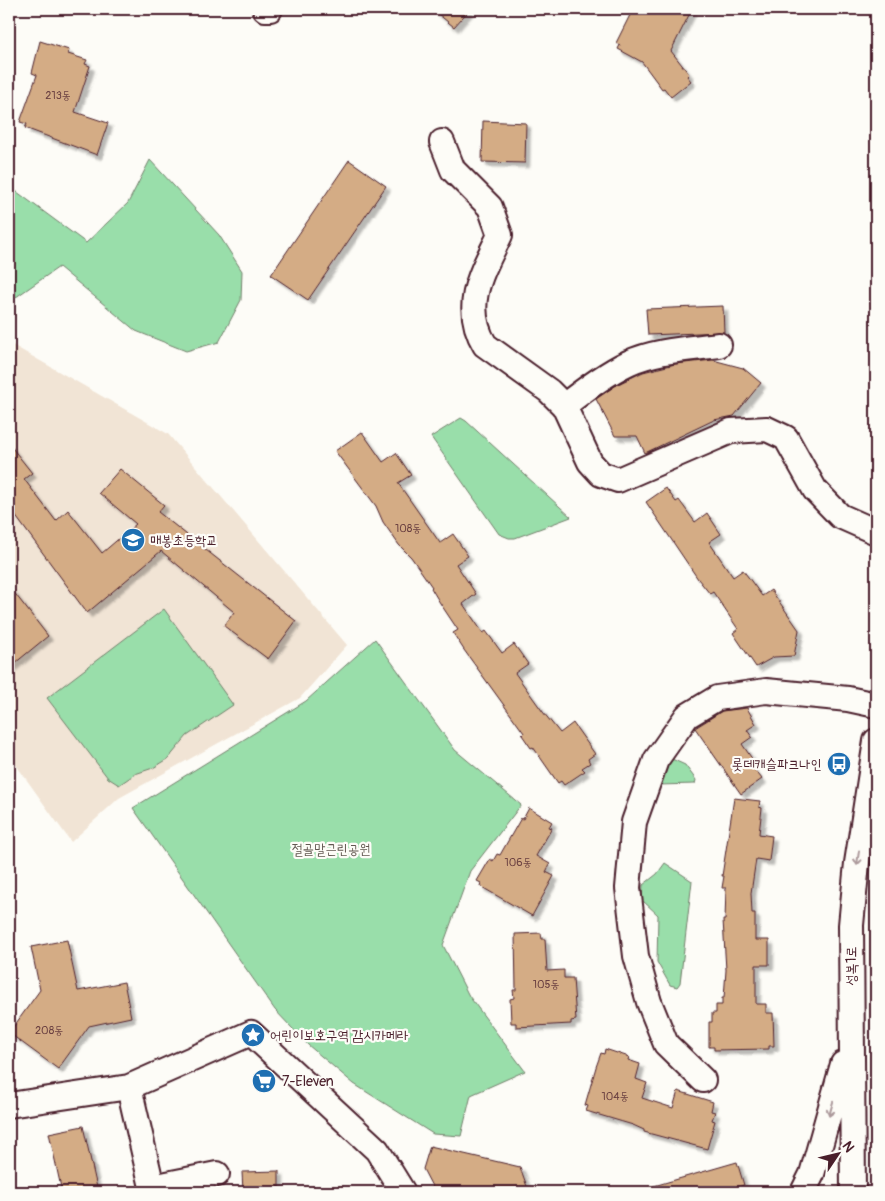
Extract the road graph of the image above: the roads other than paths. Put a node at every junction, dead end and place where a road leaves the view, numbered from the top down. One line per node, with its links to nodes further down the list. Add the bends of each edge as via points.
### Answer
1 (266, 9): 2 (street)
2 (270, 9)
3 (442, 142): 5 (street, via 453,170 490,206 500,235 479,278 472,311 478,334 485,345 549,391)
4 (719, 345): 5 (street, via 665,352 629,363)
5 (564, 406): 6 (street, via 590,462 600,474 618,480 731,431 767,430 786,438 815,490 840,516)
6 (876, 532)
7 (876, 705): 10 (street, via 766,691 717,698 687,716 656,760 634,822 628,888 636,956 649,1002 666,1044)
8 (876, 741): 9 (street, 성복1로, one-way to 9, via 851,925)
9 (851, 1028): 15 (street, one-way to 15, via 827,1125); 16 (street, 성복1로)
10 (703, 1080)
11 (129, 1087): 12 (street); 13 (street, via 152,1187); 14 (street, via 251,1033 377,1150)
12 (9, 1105)
13 (216, 1174)
14 (404, 1192)
15 (804, 1192)
16 (853, 1192)

